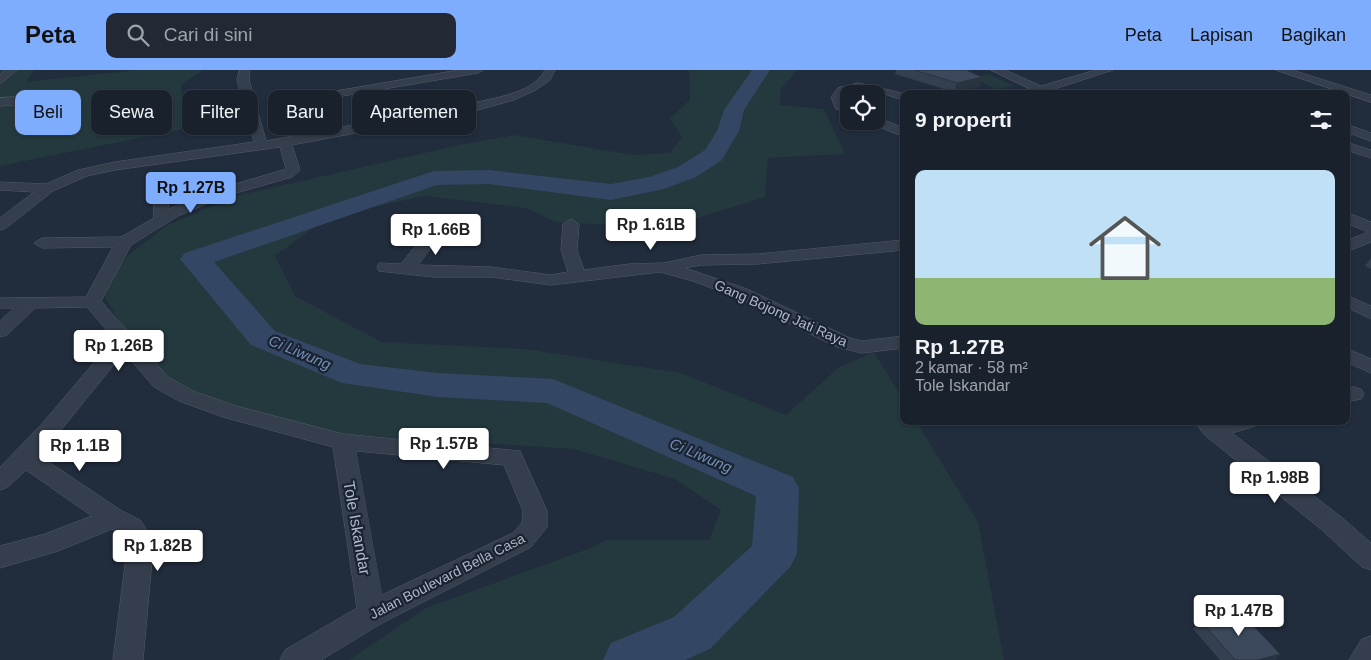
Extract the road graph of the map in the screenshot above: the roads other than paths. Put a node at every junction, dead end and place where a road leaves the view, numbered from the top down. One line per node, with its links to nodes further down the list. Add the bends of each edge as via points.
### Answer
1 (12, 70): 10 (street)
2 (246, 70): 27 (street, via 243,80)
3 (478, 70): 17 (street)
4 (535, 70): 27 (street, via 530,78 503,92)
5 (550, 70): 28 (street, via 546,78 532,88 510,98)
6 (1108, 70): 12 (street)
7 (1281, 70): 13 (street)
8 (1001, 72): 9 (street); 11 (street)
9 (1023, 72)
10 (0, 81)
11 (1041, 90)
12 (1051, 90)
13 (1343, 90)
14 (885, 91): 18 (street)
15 (840, 92): 22 (street, via 837,97)
16 (1350, 92): 19 (street)
17 (342, 93)
18 (900, 96)
19 (1371, 99)
20 (15, 101): 21 (street)
21 (0, 102)
22 (840, 106)
23 (885, 124): 25 (street)
24 (1350, 129): 26 (street)
25 (900, 131)
26 (1371, 137)
27 (260, 142): 28 (street); 33 (street, via 115,166)
28 (286, 142): 34 (street, via 291,173)
29 (1350, 147): 30 (street)
30 (1371, 154)
31 (159, 179): 34 (street)
32 (0, 186): 33 (street)
33 (43, 187): 35 (street); 39 (street)
34 (161, 212): 41 (street)
35 (0, 215)
36 (1350, 220): 40 (street)
37 (443, 221): 47 (street)
38 (571, 224): 48 (street, via 569,250)
39 (0, 226)
40 (1370, 236): 44 (street)
41 (124, 242): 42 (street); 49 (street)
42 (42, 243)
43 (900, 245): 46 (street, Gang Bojong Jati Raya, via 808,252 758,260 701,260)
44 (1350, 245)
45 (385, 267): 47 (street, Gang Bojong Jati Raya)
46 (660, 267): 48 (street, Gang Bojong Jati Raya); 56 (street, Gang Bojong Jati Raya, via 741,293 844,343 862,347)
47 (406, 269): 48 (street, Gang Bojong Jati Raya, via 491,272 539,280)
48 (578, 276)
49 (92, 302): 52 (street); 55 (street)
50 (1350, 302): 53 (street)
51 (0, 303): 52 (street)
52 (30, 303): 54 (street)
53 (1371, 313)
54 (0, 332)
55 (124, 340): 60 (street, Jalan Boulevard Bella Casa, via 161,382 186,396 231,412); 61 (street)
56 (900, 342)
57 (1350, 356): 58 (street)
58 (1371, 368)
59 (1210, 426): 65 (street)
60 (342, 442): 66 (street, Tole Iskandar); 66 (street, Jalan Boulevard Bella Casa, via 512,457 535,511 534,527 522,540)
61 (26, 458): 62 (street); 63 (street)
62 (0, 481)
63 (113, 518): 64 (street, via 49,544); 68 (street, via 131,527 137,535 140,549)
64 (0, 557)
65 (1371, 558)
66 (372, 614): 69 (street, Jalan Boulevard Bella Casa)
67 (1371, 649): 70 (street)
68 (128, 660)
69 (295, 660)
70 (1364, 660)

